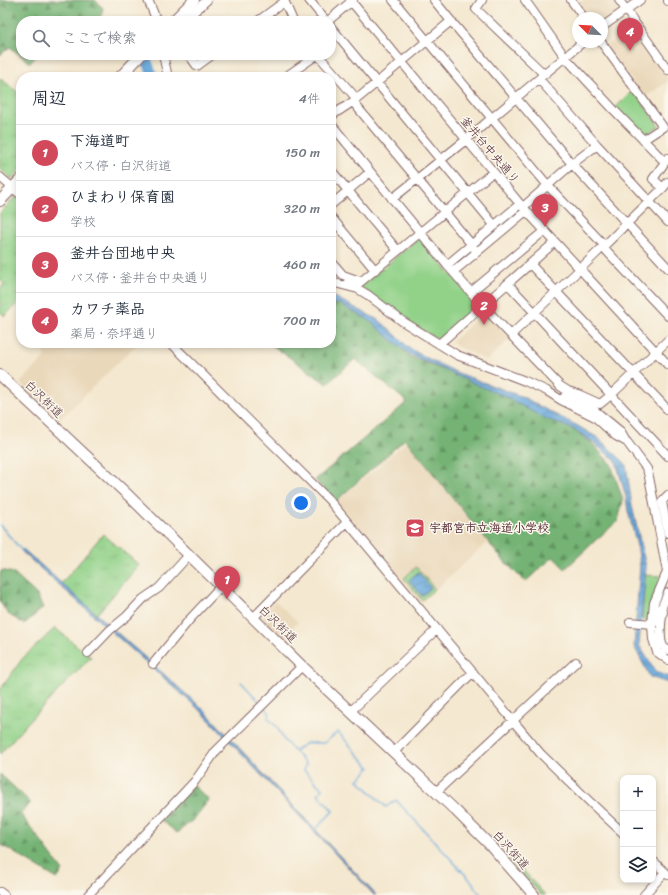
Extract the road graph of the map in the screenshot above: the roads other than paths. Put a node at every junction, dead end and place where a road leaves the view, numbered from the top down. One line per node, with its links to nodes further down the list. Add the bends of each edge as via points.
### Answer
1 (148, 0): 16 (street)
2 (194, 0): 17 (main road)
3 (207, 0): 18 (street)
4 (309, 0): 21 (street)
5 (352, 0): 22 (street); 36 (street, 釜井台中央通り)
6 (393, 0): 26 (street)
7 (434, 0): 23 (street)
8 (482, 0): 42 (street, via 476,9)
9 (525, 0): 29 (street)
10 (571, 0): 15 (street)
11 (619, 0): 14 (street)
12 (640, 0): 14 (street)
13 (284, 1): 19 (street); 20 (street)
14 (626, 10): 24 (street); 37 (street)
15 (580, 12)
16 (155, 16)
17 (178, 16)
18 (189, 16)
19 (264, 16)
20 (291, 16)
21 (323, 16)
22 (333, 16)
23 (451, 21): 26 (street); 45 (street)
24 (608, 23)
25 (336, 33): 44 (street)
26 (427, 41): 36 (street); 48 (street)
27 (576, 48): 29 (street)
28 (605, 48): 51 (street, via 663,127)
29 (565, 57): 42 (street); 51 (street)
30 (136, 60): 38 (main road)
31 (164, 60): 39 (street)
32 (193, 60): 33 (street, via 197,66)
33 (205, 60)
34 (310, 60): 40 (street)
35 (322, 60): 41 (street)
36 (402, 62): 44 (street); 50 (street, 釜井台中央通り)
37 (668, 70)
38 (125, 72)
39 (167, 72)
40 (292, 72)
41 (330, 72)
42 (542, 76): 45 (street); 52 (street)
43 (336, 79): 46 (street)
44 (377, 82): 46 (street); 53 (street)
45 (516, 98): 48 (street); 55 (street)
46 (355, 100): 47 (street); 60 (street)
47 (336, 113)
48 (492, 118): 50 (street); 62 (street)
49 (336, 130): 56 (street)
50 (466, 140): 53 (street); 57 (street, 釜井台中央通り)
51 (644, 140): 54 (street)
52 (597, 145): 55 (street); 71 (street)
53 (440, 160): 60 (street); 67 (street)
54 (666, 160): 63 (street, via 652,179)
55 (572, 164): 62 (street); 76 (street)
56 (370, 172): 66 (street); 68 (street)
57 (493, 172): 67 (street); 72 (street, 釜井台中央通り)
58 (336, 176): 66 (street)
59 (0, 177): 64 (street)
60 (417, 179): 68 (street); 73 (street)
61 (16, 184): 64 (main road)
62 (548, 185): 72 (street); 82 (street)
63 (665, 185): 71 (street)
64 (13, 187): 65 (street); 69 (main road)
65 (16, 190)
66 (348, 191): 70 (street); 83 (street)
67 (468, 193): 73 (street); 77 (street)
68 (392, 199): 79 (street)
69 (0, 201)
70 (336, 201)
71 (649, 202): 75 (street); 76 (street)
72 (523, 208): 77 (street); 78 (street, 釜井台中央通り); 84 (street)
73 (445, 212): 79 (street); 81 (street)
74 (336, 222): 90 (street)
75 (668, 222)
76 (626, 224): 82 (street); 88 (street)
77 (495, 226): 81 (street)
78 (544, 231): 80 (street, 釜井台中央通り); 96 (street)
79 (420, 233): 83 (street); 86 (street)
80 (555, 242): 85 (street); 89 (street, 釜井台中央通り)
81 (472, 245): 84 (street); 86 (street)
82 (604, 246): 89 (street); 100 (street)
83 (398, 251): 90 (street)
84 (477, 252): 91 (street)
85 (530, 264): 95 (street); 97 (street)
86 (447, 265): 91 (street)
87 (336, 267): 93 (street, via 343,275)
88 (668, 268)
89 (580, 269): 97 (street); 105 (street, 釜井台中央通り)
90 (375, 270): 93 (street)
91 (453, 272): 96 (street)
92 (336, 282): 93 (street, via 340,280 358,284)
93 (360, 282)
94 (336, 284): 103 (street, via 358,289)
95 (508, 284): 98 (street); 99 (street)
96 (471, 292): 98 (street)
97 (557, 292): 99 (street); 107 (street)
98 (483, 306): 101 (street); 103 (street)
99 (534, 313): 101 (street); 110 (street)
100 (668, 316)
101 (511, 335): 111 (street, via 560,386)
102 (668, 340): 105 (street)
103 (439, 344): 109 (street, via 457,355)
104 (176, 348): 116 (street, via 329,500)
105 (656, 352): 106 (street, 釜井台中央通り); 107 (street)
106 (668, 364)
107 (633, 372): 110 (street); 112 (street)
108 (0, 375): 118 (main road, 白沢街道, via 130,496)
109 (547, 391): 111 (street); 113 (street, via 595,417 616,436)
110 (611, 395): 111 (street); 114 (street)
111 (597, 406): 113 (street)
112 (668, 410)
113 (627, 442): 123 (street, via 647,469 667,572 654,603)
114 (668, 456)
115 (667, 499): 117 (street, via 662,502)
116 (347, 522): 121 (street); 124 (street)
117 (668, 533)
118 (189, 555): 119 (main road, 白沢街道); 126 (street, via 159,588 142,599)
119 (221, 586): 121 (main road, 白沢街道); 129 (street)
120 (666, 596): 123 (street); 125 (street, via 661,624 662,643)
121 (253, 618): 130 (main road, 白沢街道)
122 (630, 622): 123 (street)
123 (652, 624): 127 (street, via 657,652)
124 (437, 629): 131 (street); 132 (street)
125 (668, 650)
126 (88, 653)
127 (668, 660)
128 (576, 662): 133 (street)
129 (153, 664)
130 (302, 666): 132 (main road, 白沢街道); 141 (street, via 216,752 195,781)
131 (473, 672): 133 (street); 134 (street)
132 (351, 711): 134 (main road, 白沢街道)
133 (513, 720): 135 (street); 136 (street, via 540,753)
134 (394, 752): 135 (main road, 白沢街道)
135 (436, 792): 142 (main road, 白沢街道, via 474,828)
136 (620, 830)
137 (656, 864): 138 (street)
138 (667, 873): 143 (street)
139 (0, 892): 140 (street)
140 (4, 895)
141 (88, 895)
142 (534, 895)
143 (644, 895)

